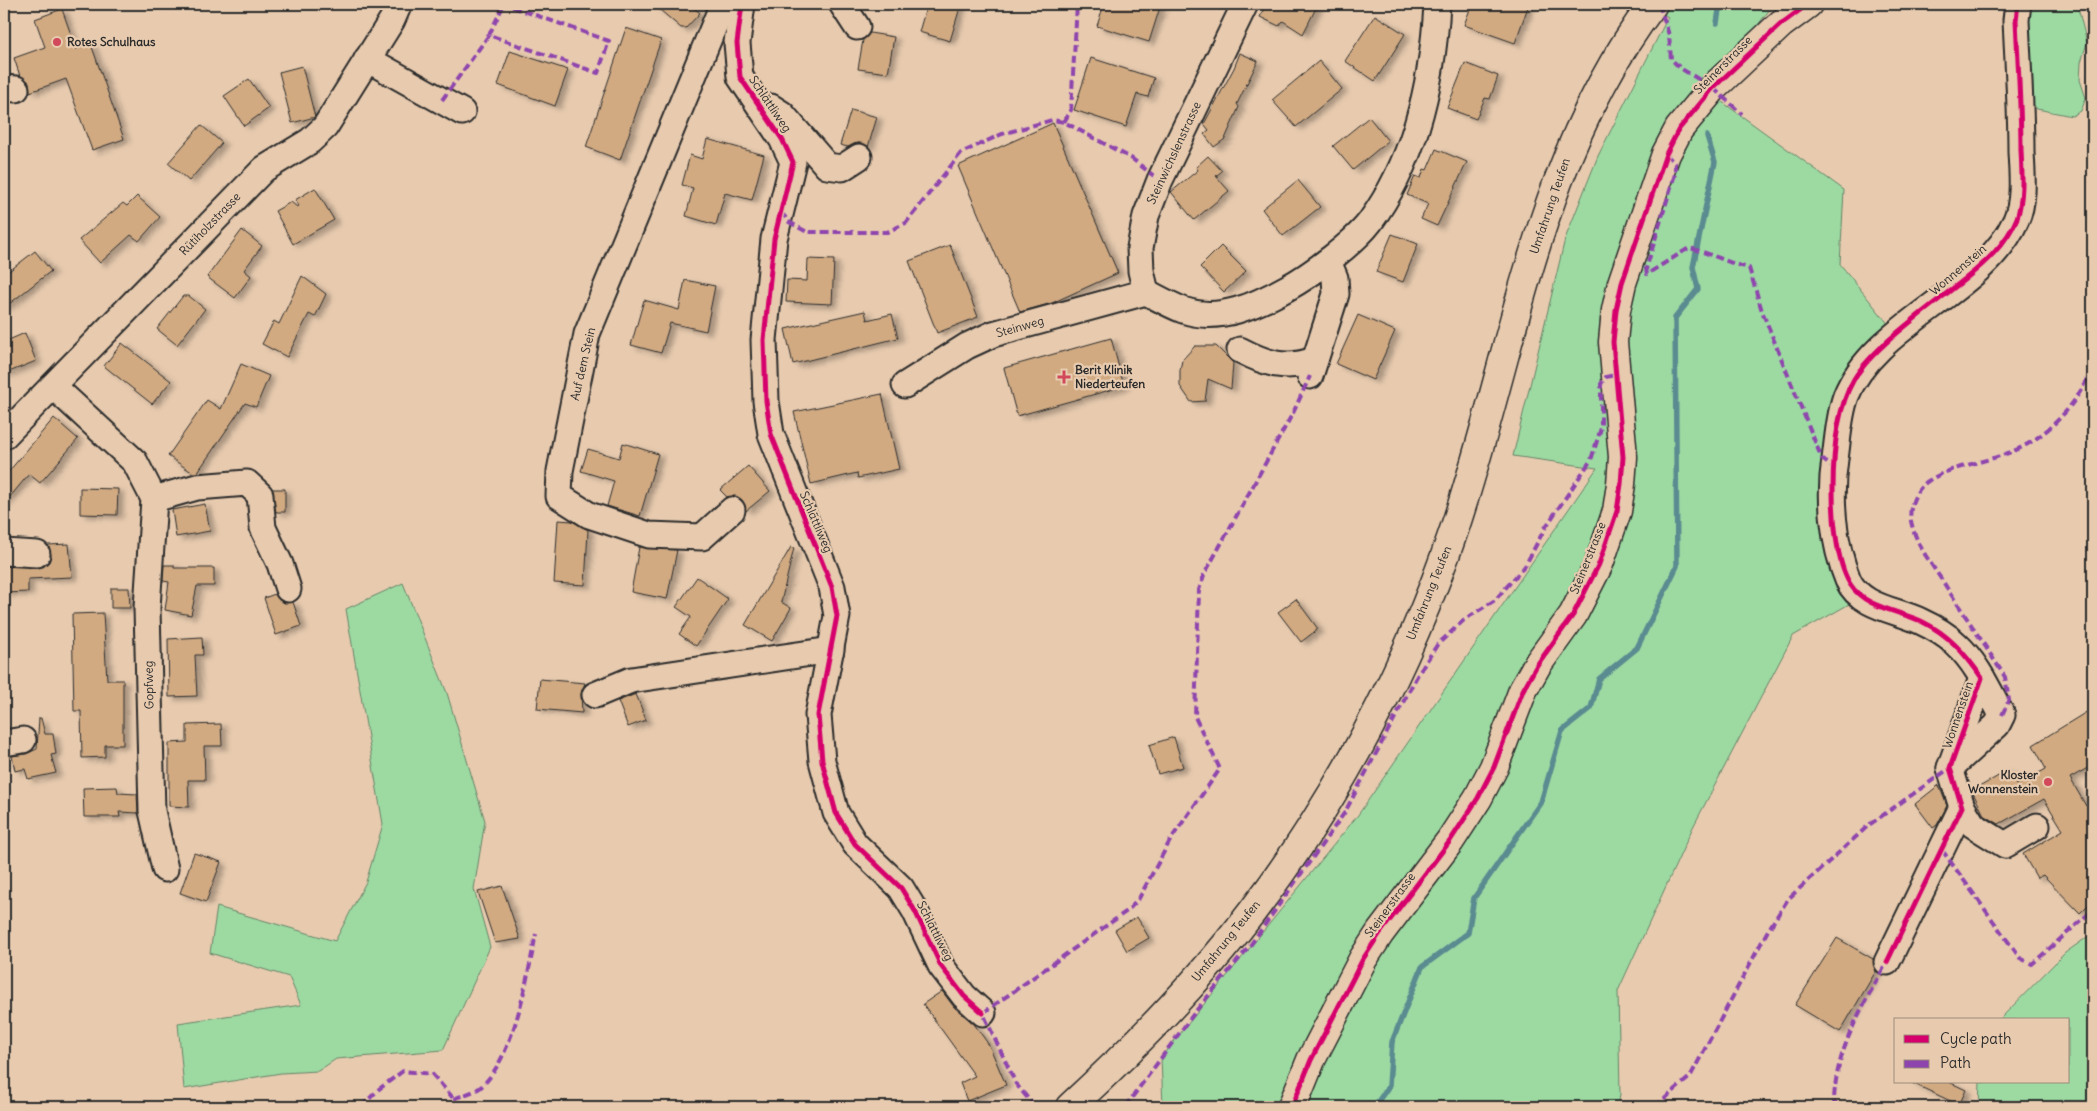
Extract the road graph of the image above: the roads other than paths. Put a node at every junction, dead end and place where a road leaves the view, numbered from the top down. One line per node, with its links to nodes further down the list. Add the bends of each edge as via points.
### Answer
1 (400, 4): 11 (street, Rütiholzstrasse)
2 (723, 4): 22 (street, Auf dem Stein, via 587,334 560,471 559,496 589,515 649,535 702,537)
3 (742, 4): 12 (street, Schlättliweg, via 737,43 740,77)
4 (842, 4): 10 (street)
5 (1245, 4): 16 (street, Steinwichslenstrasse, via 1160,180 1146,216 1140,248)
6 (1437, 4): 15 (street, via 1435,40 1425,95 1411,146 1392,187 1369,223)
7 (1653, 4): 33 (main road, Umfahrung Teufen, via 1594,97 1558,180 1541,228 1454,530 1427,601 1370,725 1304,835 1252,912 1151,1029)
8 (1808, 4): 34 (main road, Steinerstrasse, via 1766,37 1713,88 1679,129 1666,154 1622,283 1616,310 1613,342 1623,456 1617,511 1599,564 1574,615 1523,690 1494,767 1478,798 1364,959 1311,1060)
9 (2018, 4): 28 (street, Wonnenstein, via 2022,180 2016,219 2005,240 1982,265 1882,348 1855,379 1846,396 1833,468 1836,533 1849,583 1868,601 1941,632 1968,657 1982,678 1950,768)
10 (858, 27)
11 (367, 59): 13 (street); 19 (street, Rütiholzstrasse, via 325,127 310,141 264,169)
12 (750, 94): 14 (street, via 782,114 827,166 842,168); 26 (street, Schlättliweg, via 782,139 792,162 774,239 764,340 766,400 771,434 832,587 837,616)
13 (462, 112)
14 (859, 157)
15 (1328, 261): 16 (street, via 1299,282 1232,313 1207,315 1184,310); 17 (street, via 1335,278 1336,294 1312,368 1282,366)
16 (1146, 292): 18 (street, Steinweg, via 993,334 966,346)
17 (1240, 350)
18 (905, 385)
19 (53, 386): 20 (street, Rütiholzstrasse); 21 (street, via 135,462)
20 (4, 436)
21 (154, 499): 25 (street, via 197,487 246,484 260,495 263,528); 30 (street, Gopfweg, via 147,608 152,811)
22 (732, 510)
23 (4, 552): 24 (street)
24 (37, 554)
25 (288, 589)
26 (831, 650): 27 (street, via 631,680); 32 (street, Schlättliweg, via 818,715 822,762 836,813 855,844 901,888 941,966 964,996)
27 (595, 695)
28 (1962, 807): 29 (street, Wonnenstein, via 1974,825 2005,845); 31 (street)
29 (2037, 826)
30 (165, 869)
31 (1887, 962)
32 (983, 1013)
33 (1070, 1107)
34 (1292, 1107)

